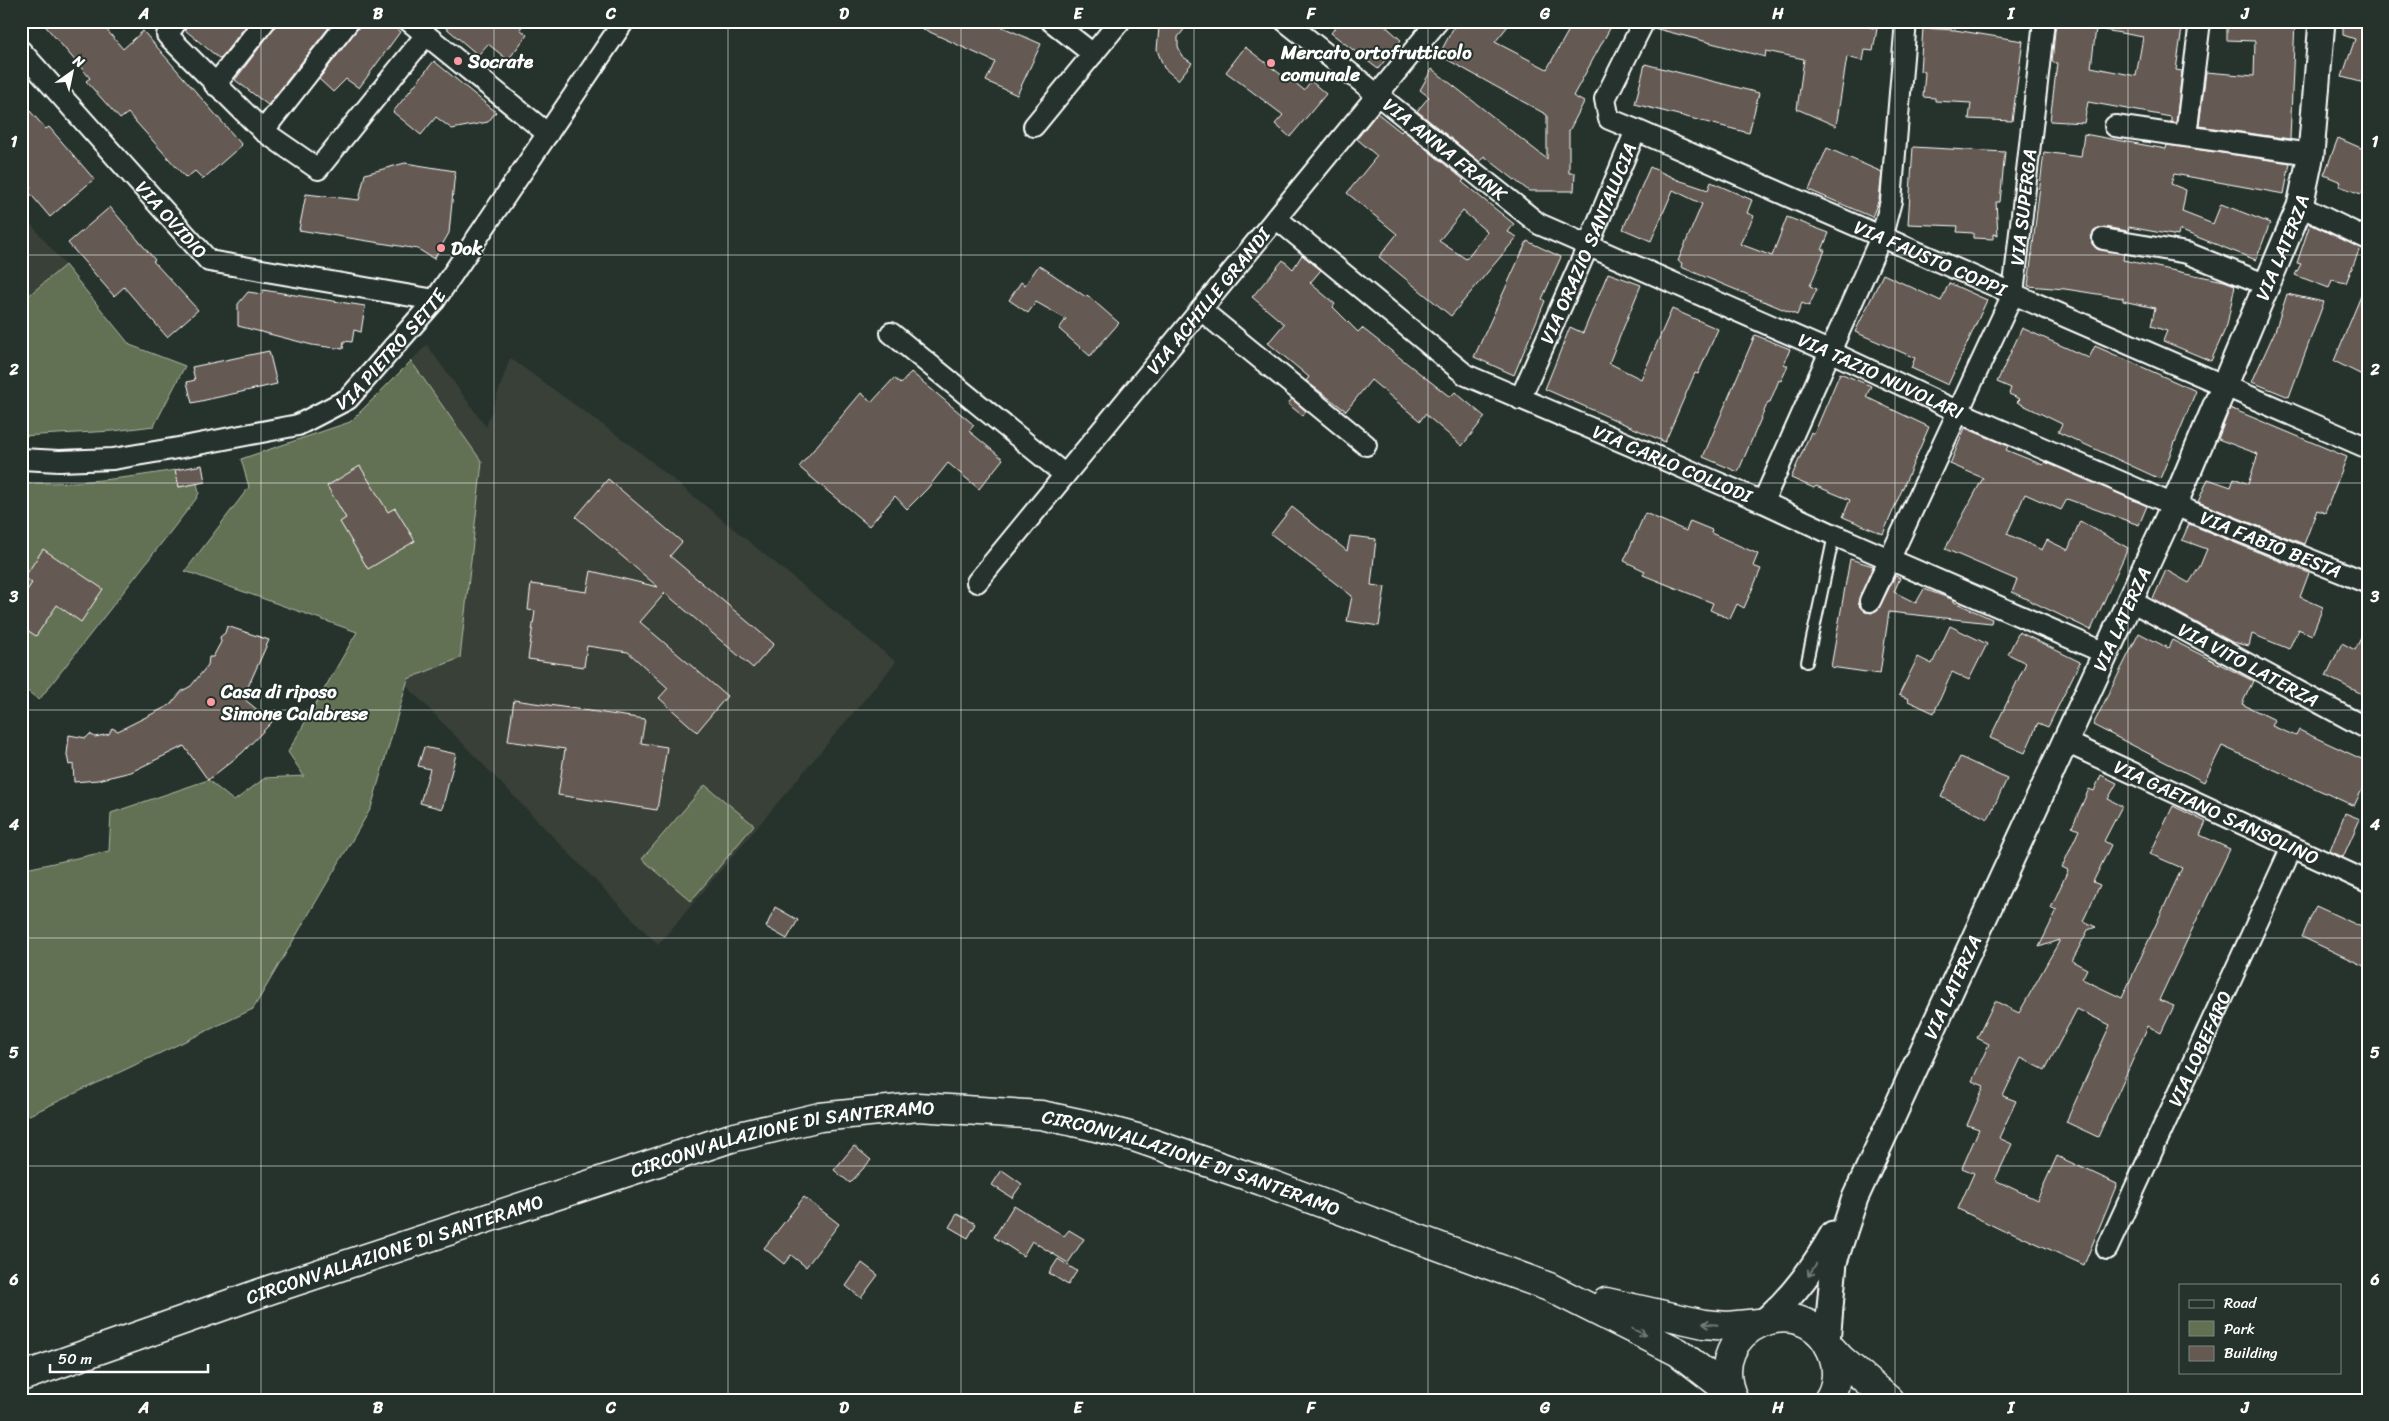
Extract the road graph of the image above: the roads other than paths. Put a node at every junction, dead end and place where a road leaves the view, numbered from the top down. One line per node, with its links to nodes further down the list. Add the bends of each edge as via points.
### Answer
1 (177, 21): 18 (street, via 167,35)
2 (265, 21): 18 (street)
3 (348, 21): 23 (street)
4 (409, 21): 15 (street)
5 (624, 21): 24 (street, VIA PIETRO SETTE)
6 (1051, 21): 17 (street)
7 (1120, 21): 17 (street)
8 (1284, 21): 19 (street, VIA ANNA FRANK)
9 (1438, 21): 19 (street, VIA ACHILLE GRANDI)
10 (1644, 21): 22 (street, VIA ORAZIO SANTALUCIA, via 1605,99 1608,119)
11 (1906, 21): 29 (street, via 1891,201)
12 (2044, 21): 34 (street, VIA SUPERGA)
13 (2200, 21): 25 (street)
14 (2322, 21): 26 (street, VIA LATERZA)
15 (426, 35): 23 (street, via 318,169); 24 (street)
16 (21, 52): 35 (street, VIA OVIDIO, via 209,261)
17 (1093, 54): 20 (street)
18 (216, 85): 23 (street)
19 (1378, 96): 28 (street, VIA ACHILLE GRANDI); 32 (street, VIA ANNA FRANK, via 1539,224)
20 (1034, 126)
21 (2115, 126): 25 (street)
22 (1636, 130): 29 (street, VIA FAUSTO COPPI); 32 (street, VIA ORAZIO SANTALUCIA)
23 (263, 131)
24 (548, 134): 35 (street, VIA PIETRO SETTE)
25 (2186, 136): 26 (street)
26 (2311, 154): 27 (street, VIA LATERZA)
27 (2300, 206): 31 (street); 33 (street, VIA LATERZA)
28 (1276, 218): 36 (street, VIA ACHILLE GRANDI); 40 (street, VIA CARLO COLLODI, via 1466,375)
29 (1882, 235): 34 (street, VIA FAUSTO COPPI); 38 (street)
30 (2103, 239): 33 (street, via 2187,253)
31 (2368, 239)
32 (1588, 246): 38 (street, VIA TAZIO NUVOLARI); 40 (street, VIA ORAZIO SANTALUCIA)
33 (2267, 285): 39 (street, VIA LATERZA)
34 (2013, 294): 39 (street, VIA FAUSTO COPPI); 41 (street, VIA SUPERGA)
35 (435, 300): 44 (street, VIA PIETRO SETTE, via 348,399 298,425 113,459)
36 (1201, 310): 42 (street); 45 (street, VIA ACHILLE GRANDI)
37 (891, 333): 45 (street)
38 (1831, 352): 41 (street, VIA TAZIO NUVOLARI); 46 (street)
39 (2225, 385): 43 (street, VIA FAUSTO COPPI); 47 (street, VIA LATERZA)
40 (1520, 399): 46 (street, VIA CARLO COLLODI)
41 (1959, 412): 47 (street, VIA TAZIO NUVOLARI); 49 (street, VIA SUPERGA)
42 (1366, 444)
43 (2368, 448)
44 (21, 459)
45 (1065, 475): 50 (street, VIA ACHILLE GRANDI)
46 (1763, 502): 48 (street, VIA CARLO COLLODI)
47 (2174, 505): 51 (street, VIA FABIO BESTA); 52 (street, VIA LATERZA)
48 (1834, 535): 49 (street, VIA CARLO COLLODI); 55 (lane)
49 (1889, 558): 53 (street, VIA SUPERGA); 54 (street, VIA CARLO COLLODI)
50 (977, 582)
51 (2368, 583)
52 (2130, 600): 54 (street, VIA LATERZA); 56 (street, VIA VITO LATERZA)
53 (1870, 601)
54 (2105, 653): 57 (street, VIA LATERZA)
55 (1806, 662)
56 (2368, 729)
57 (2066, 742): 58 (street, VIA GAETANO SANSOLINO); 60 (street, VIA LATERZA)
58 (2292, 847): 59 (street, VIA GAETANO SANSOLINO); 61 (street, VIA LOBEFARO)
59 (2368, 882)
60 (1855, 1198): 63 (street, one-way to 63, via 1810,1273 1790,1299); 64 (street, via 1834,1262)
61 (2107, 1249)
62 (1549, 1287): 63 (main road, CIRCONVALLAZIONE DI SANTERAMO, one-way to 62, via 1727,1326 1704,1324 1637,1311); 65 (main road, CIRCONVALLAZIONE DI SANTERAMO, via 1262,1181 1088,1124 998,1112 885,1109 820,1117 731,1138 272,1289); 66 (main road, CIRCONVALLAZIONE DI SANTERAMO, one-way to 66, via 1663,1344 1697,1365)
63 (1763, 1321): 64 (main road, CIRCONVALLAZIONE DI SANTERAMO, via 1784,1318 1800,1321 1815,1329); 66 (main road, via 1745,1331 1734,1344 1728,1359 1727,1376)
64 (1828, 1344): 67 (main road, via 1835,1362 1836,1380); 68 (main road)
65 (21, 1377)
66 (1732, 1396)
67 (1828, 1400)
68 (1889, 1400)

